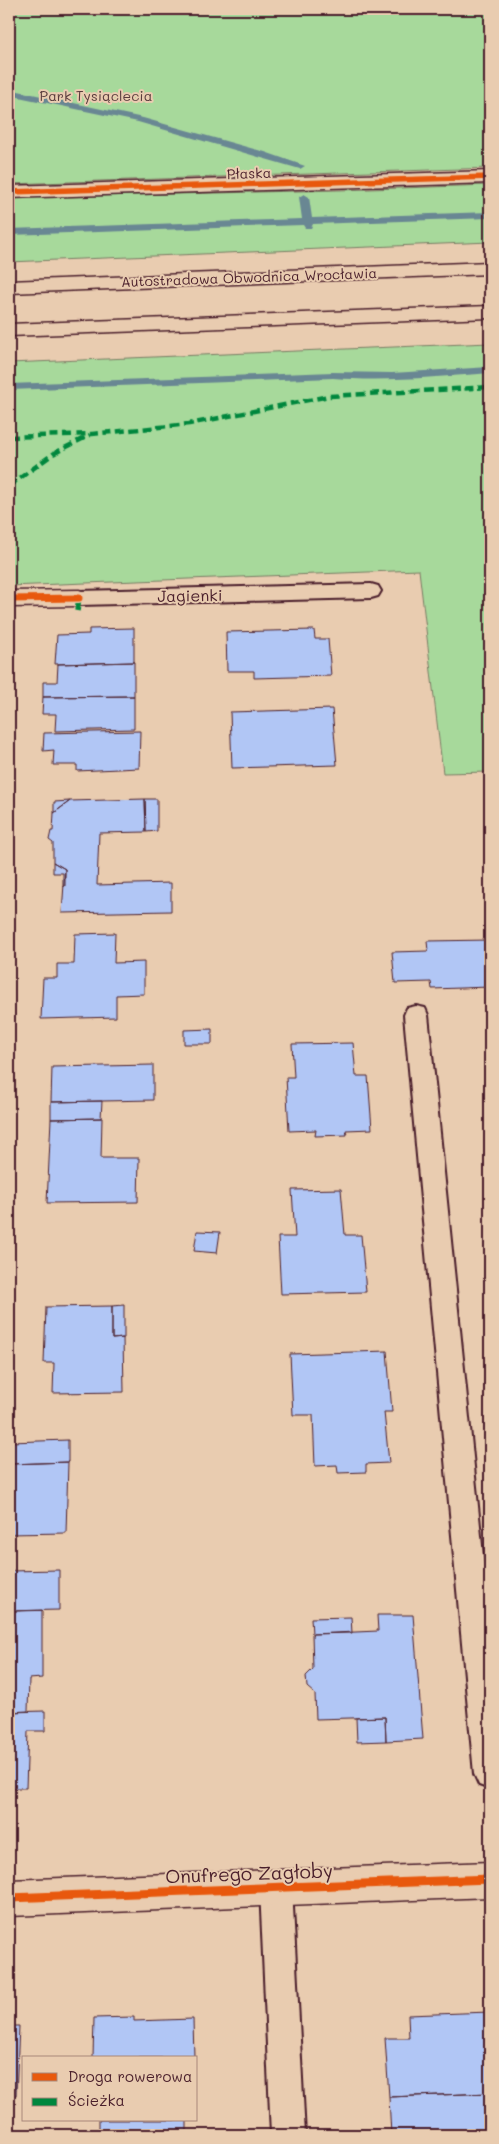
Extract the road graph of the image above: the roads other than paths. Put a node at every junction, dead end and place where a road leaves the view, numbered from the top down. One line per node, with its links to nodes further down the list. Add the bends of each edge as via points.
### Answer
1 (490, 177): 2 (main road, Płaska)
2 (9, 192)
3 (490, 268): 4 (main road, Autostradowa Obwodnica Wrocławia)
4 (9, 287)
5 (490, 312): 6 (main road)
6 (9, 330)
7 (371, 591): 8 (lane, Jagienki)
8 (79, 598): 9 (main road, Jagienki)
9 (9, 600)
10 (416, 1015): 11 (lane)
11 (490, 1774)
12 (490, 1879): 13 (main road, Onufrego Zagłoby)
13 (276, 1888): 14 (main road, Onufrego Zagłoby); 15 (lane)
14 (9, 1898)
15 (288, 2135)

